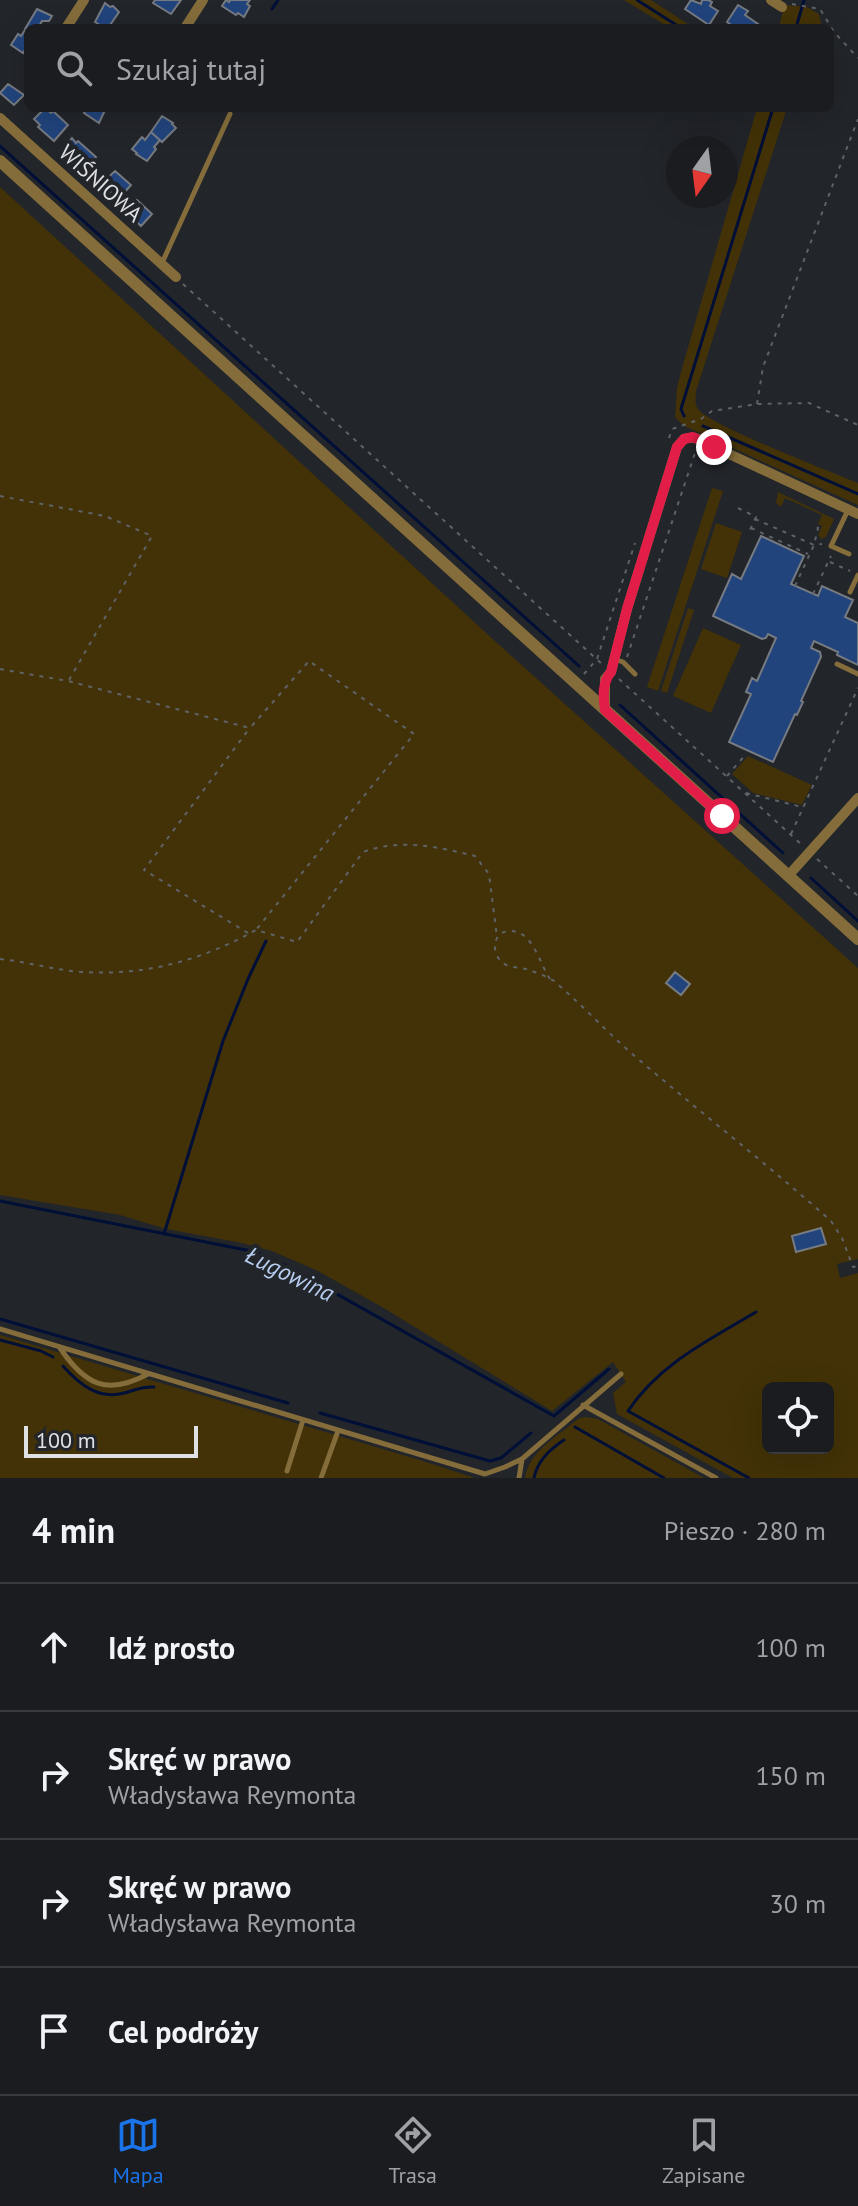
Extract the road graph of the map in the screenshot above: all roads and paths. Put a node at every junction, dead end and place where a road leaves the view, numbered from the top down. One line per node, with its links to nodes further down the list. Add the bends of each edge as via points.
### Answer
1 (84, 0): 6 (street)
2 (203, 0): 7 (street)
3 (771, 0): 5 (street)
4 (799, 4): 8 (path, via 820,9)
5 (782, 7)
6 (69, 24)
7 (188, 24)
8 (829, 24)
9 (834, 32): 10 (path)
10 (858, 58)
11 (230, 114): 15 (lane)
12 (0, 118): 15 (street, WIŚNIOWA)
13 (858, 119): 17 (path, via 763,367)
14 (0, 161): 46 (street)
15 (161, 264): 16 (street, WIŚNIOWA)
16 (176, 277): 36 (path)
17 (757, 404): 18 (path, via 809,403); 19 (path, via 712,411 678,425)
18 (858, 425)
19 (667, 443)
20 (695, 452): 38 (path)
21 (0, 496): 44 (path, via 105,516 152,536)
22 (738, 508): 24 (path)
23 (853, 511): 28 (lane); 37 (street, via 703,440 684,439 677,447)
24 (755, 519): 27 (path); 30 (path, via 750,529)
25 (814, 526): 27 (path)
26 (634, 544): 36 (path)
27 (814, 545): 28 (path); 30 (path)
28 (833, 547): 29 (lane); 31 (path)
29 (849, 554)
30 (810, 555): 33 (path)
31 (828, 561): 32 (path); 35 (path)
32 (858, 574): 34 (lane)
33 (795, 586)
34 (850, 592)
35 (813, 594)
36 (597, 659): 37 (path); 46 (path)
37 (609, 662): 38 (lane); 43 (street)
38 (625, 664): 41 (lane); 45 (path)
39 (837, 664): 42 (lane)
40 (0, 669): 44 (path)
41 (635, 674)
42 (858, 674)
43 (611, 678): 45 (path); 46 (street); 48 (street)
44 (68, 681): 49 (path)
45 (620, 681): 51 (path)
46 (577, 685): 48 (street)
47 (858, 688): 54 (path)
48 (605, 710): 57 (street)
49 (250, 728): 59 (path, via 309,661 414,734); 60 (path, via 144,870)
50 (746, 754): 51 (path)
51 (727, 777): 52 (path)
52 (744, 793): 54 (path); 55 (path)
53 (858, 798): 56 (street)
54 (803, 807): 55 (path)
55 (790, 835): 56 (path)
56 (809, 852): 57 (street); 58 (path)
57 (788, 876): 62 (street)
58 (858, 896)
59 (256, 930): 60 (path); 61 (path, via 297,942 363,852 407,843 475,856 489,874)
60 (249, 934): 63 (path, via 202,956 157,968 85,972)
61 (497, 937): 64 (path, via 498,959 505,966); 64 (path, via 513,931 524,935)
62 (858, 939)
63 (0, 959)
64 (550, 979): 65 (path, via 831,1221 853,1267)
65 (858, 1266)
66 (0, 1329): 67 (lane)
67 (60, 1347): 68 (lane); 68 (lane, via 82,1375 104,1385 127,1384)
68 (149, 1374): 71 (lane)
69 (621, 1374): 70 (lane)
70 (583, 1405): 73 (lane); 78 (lane)
71 (303, 1420): 72 (lane); 74 (lane)
72 (338, 1431): 75 (lane); 76 (lane)
73 (522, 1459): 75 (lane); 77 (lane)
74 (287, 1471)
75 (487, 1476)
76 (321, 1478)
77 (519, 1478)
78 (716, 1478)

